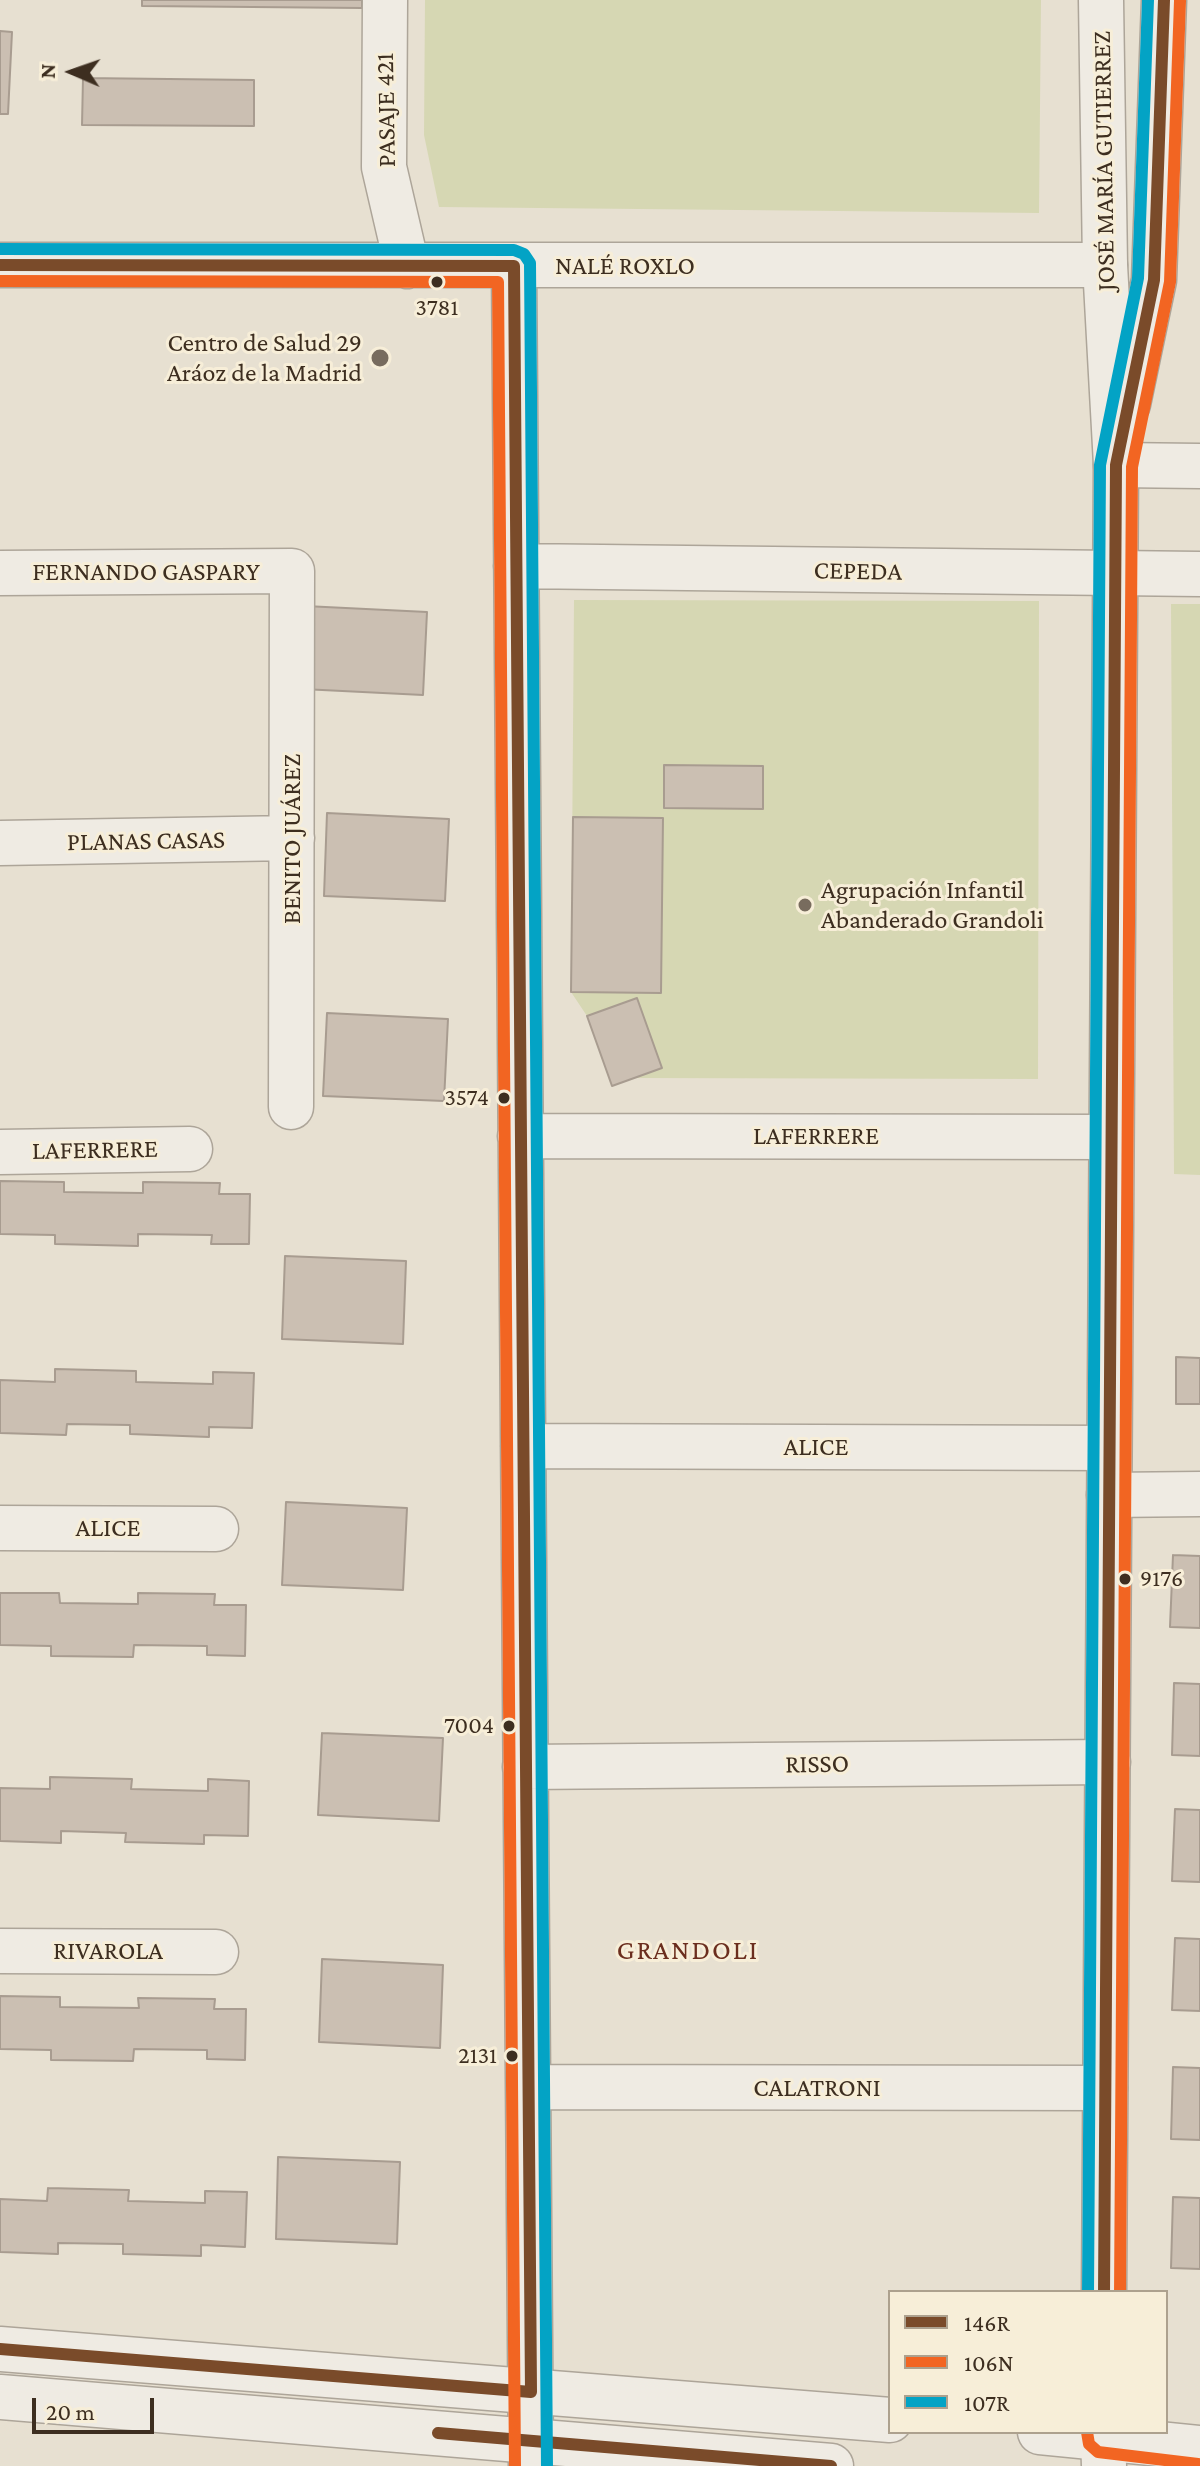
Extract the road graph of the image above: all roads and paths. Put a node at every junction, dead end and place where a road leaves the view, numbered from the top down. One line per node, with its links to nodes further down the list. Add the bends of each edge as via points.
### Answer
1 (385, 0): 6 (street, PASAJE 421, via 384,167)
2 (1101, 0): 5 (street, JOSÉ MARÍA GUTIERREZ)
3 (1164, 0): 8 (street, JOSÉ MARÍA GUTIERREZ, via 1154,280)
4 (0, 265): 6 (street, NALÉ ROXLO)
5 (1105, 265): 7 (street, NALÉ ROXLO); 8 (street, JOSÉ MARÍA GUTIERREZ)
6 (407, 266): 7 (street, NALÉ ROXLO)
7 (514, 266): 10 (street)
8 (1116, 465): 9 (street); 13 (street, JOSÉ MARÍA GUTIERREZ)
9 (1200, 466)
10 (516, 566): 13 (street, CEPEDA); 18 (street)
11 (292, 571): 12 (street, FERNANDO GASPARY); 15 (street, BENITO JUÁREZ)
12 (0, 573)
13 (1115, 574): 14 (street, CEPEDA); 19 (street, JOSÉ MARÍA GUTIERREZ)
14 (1200, 574)
15 (292, 838): 16 (street, PLANAS CASAS); 17 (street, BENITO JUÁREZ)
16 (0, 843)
17 (291, 1107)
18 (520, 1136): 19 (street, LAFERRERE); 22 (street)
19 (1111, 1137): 23 (street, JOSÉ MARÍA GUTIERREZ)
20 (190, 1149): 21 (street, LAFERRERE)
21 (0, 1152)
22 (523, 1446): 23 (street, ALICE); 29 (street)
23 (1109, 1448): 25 (street, JOSÉ MARÍA GUTIERREZ)
24 (1200, 1494): 25 (street)
25 (1109, 1495): 28 (street, JOSÉ MARÍA GUTIERREZ)
26 (0, 1528): 27 (street, ALICE)
27 (216, 1529)
28 (1108, 1762): 29 (street, RISSO); 33 (street, JOSÉ MARÍA GUTIERREZ)
29 (525, 1767): 32 (street)
30 (0, 1951): 31 (street, RIVAROLA)
31 (216, 1952)
32 (528, 2087): 33 (street, CALATRONI); 36 (street)
33 (1105, 2088): 34 (street, JOSÉ MARÍA GUTIERREZ)
34 (1104, 2290)
35 (0, 2349): 36 (street)
36 (531, 2392): 38 (street); 42 (street)
37 (0, 2397): 42 (street)
38 (888, 2420)
39 (1050, 2434): 40 (street)
40 (1103, 2445): 41 (street)
41 (1200, 2448)
42 (531, 2454): 43 (street)
43 (831, 2466)

